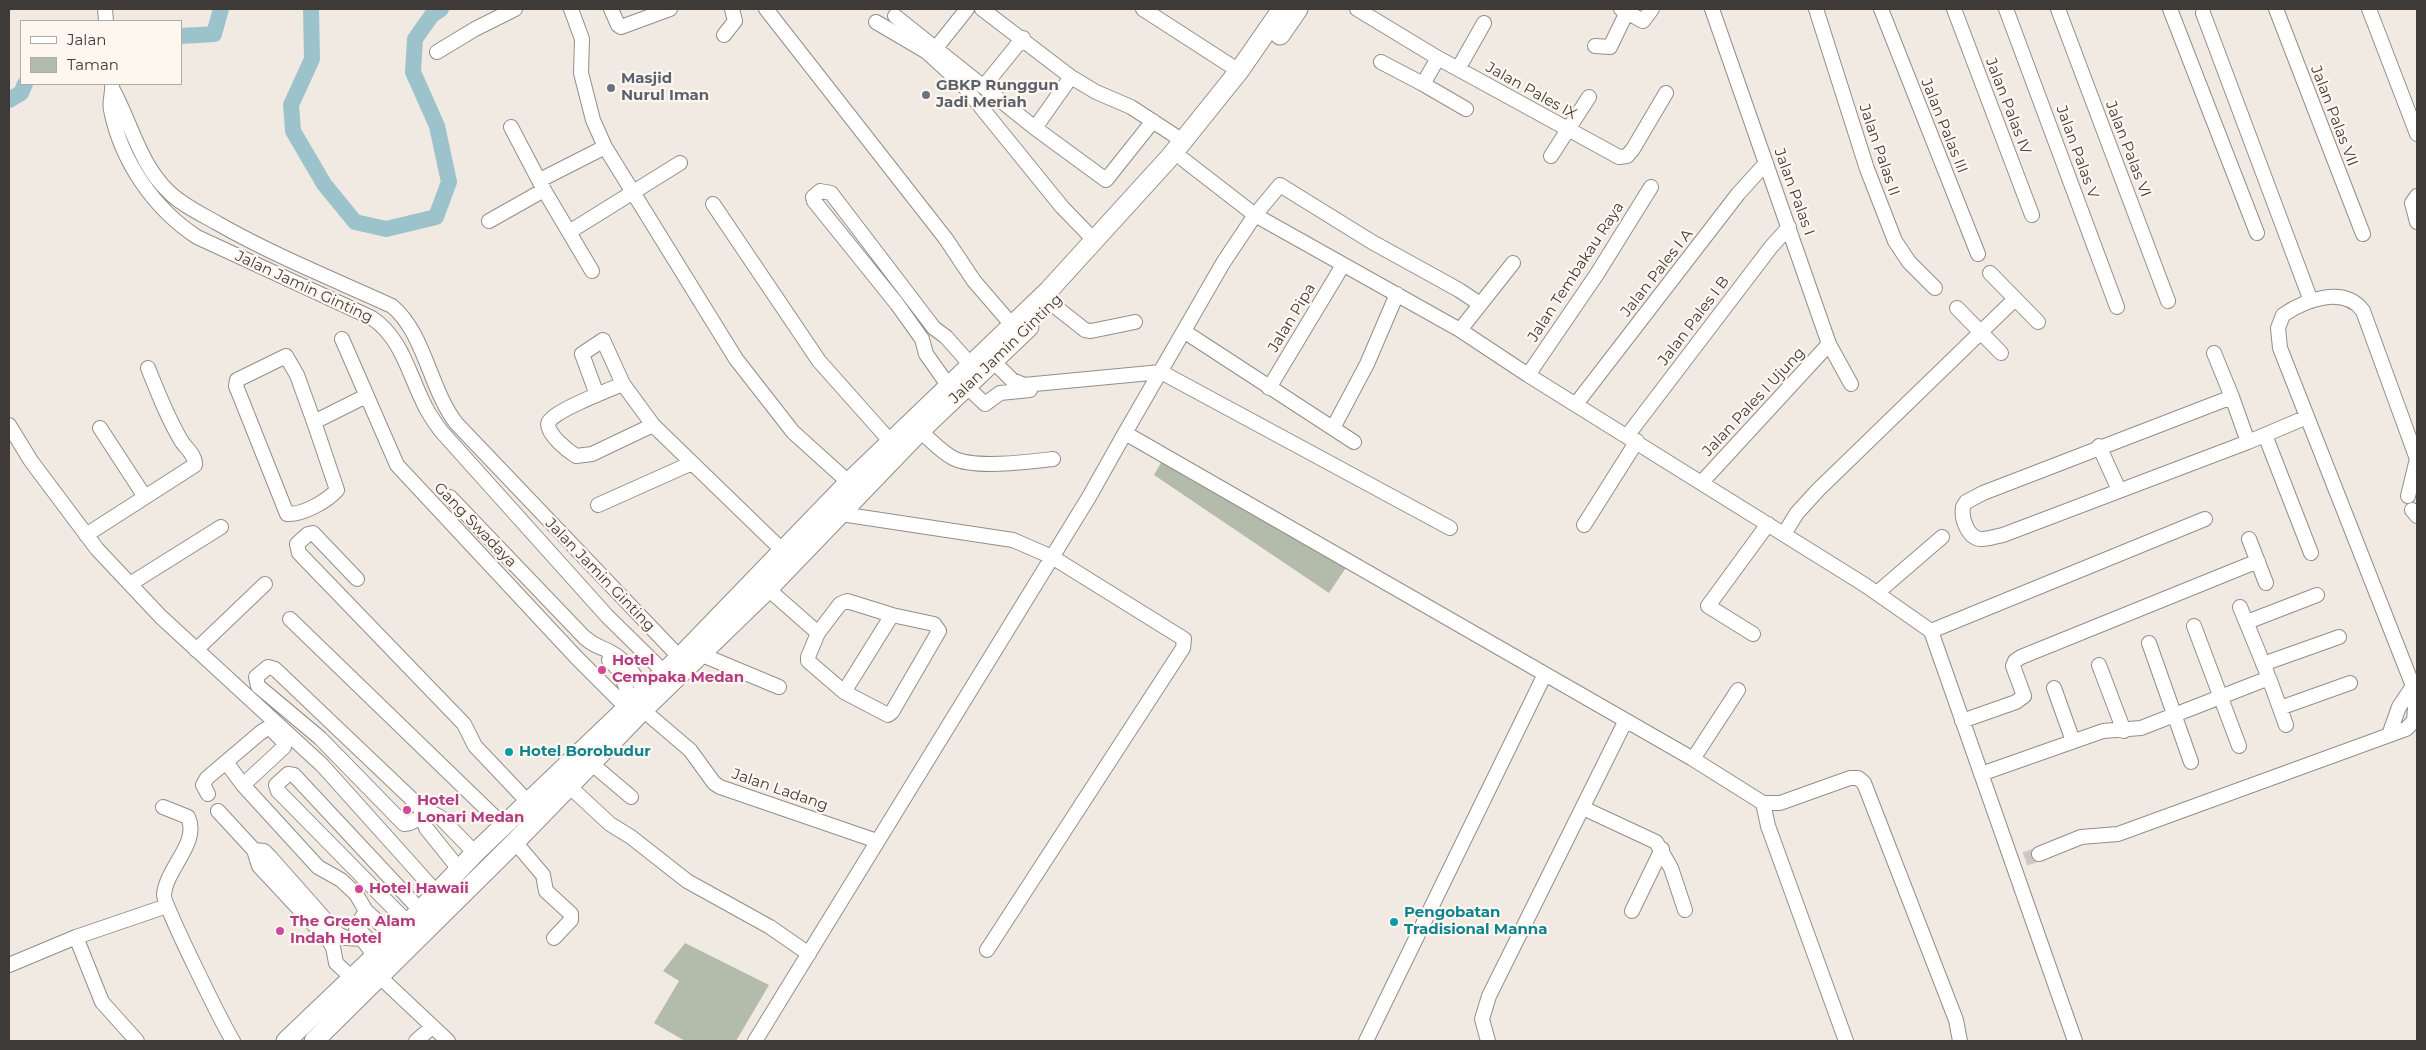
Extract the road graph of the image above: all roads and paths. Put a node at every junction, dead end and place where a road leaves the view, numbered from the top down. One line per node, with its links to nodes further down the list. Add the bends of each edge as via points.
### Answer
1 (515, 9): 32 (street)
2 (572, 9): 49 (street, via 582,39 581,73 593,120)
3 (611, 9): 4 (street, via 621,26)
4 (670, 9)
5 (732, 9): 28 (street, via 735,22)
6 (766, 9): 91 (street, via 946,239 974,282)
7 (968, 9): 31 (street)
8 (982, 9): 29 (street)
9 (1143, 9): 36 (street)
10 (1282, 9): 36 (highway, Jalan Jamin Ginting)
11 (1298, 9): 50 (highway, Jalan Jamin Ginting, via 1268,53)
12 (1357, 9): 33 (street, Jalan Pales IX)
13 (1652, 9): 23 (street, via 1643,21)
14 (1712, 9): 53 (street, Jalan Palas I)
15 (1816, 9): 79 (street, Jalan Palas II, via 1867,169 1895,241 1908,262)
16 (1881, 9): 72 (street, Jalan Palas III)
17 (1954, 9): 60 (street, Jalan Palas IV)
18 (2006, 9): 87 (street, Jalan Palas V)
19 (2058, 9): 83 (street, Jalan Palas VI)
20 (2170, 9): 67 (street)
21 (2276, 9): 68 (street, Jalan Palas VII)
22 (2369, 9): 48 (street)
23 (1624, 10): 30 (street, via 1610,47)
24 (2203, 13): 84 (street)
25 (895, 16): 31 (street)
26 (876, 22): 69 (street, via 926,52 963,85 1062,207)
27 (1484, 22): 35 (street)
28 (724, 35)
29 (1023, 38): 37 (street); 39 (street)
30 (1595, 46)
31 (936, 48): 39 (street)
32 (437, 52)
33 (1438, 58): 35 (street, Jalan Pales IX); 38 (street)
34 (1381, 62): 38 (street)
35 (1458, 69): 47 (street, Jalan Pales IX)
36 (1239, 71): 50 (highway, Jalan Jamin Ginting)
37 (1071, 77): 44 (street); 46 (street)
38 (1423, 84): 43 (street)
39 (984, 86): 46 (street)
40 (112, 87): 158 (street, Jalan Jamin Ginting, via 148,165 168,192 238,235 392,306 401,314 413,330 432,380 456,423); 161 (street, Jalan Jamin Ginting, via 110,108 119,139 135,172 171,219 197,237 384,326 397,344 426,409 440,431)
41 (1666, 93): 47 (street, Jalan Pales IX, via 1642,137 1627,156 1619,157)
42 (1589, 97): 47 (street)
43 (1466, 109)
44 (1153, 121): 46 (street, via 1106,180); 50 (street)
45 (511, 128): 54 (street)
46 (1035, 128)
47 (1568, 130): 51 (street)
48 (2417, 134)
49 (605, 147): 54 (street); 56 (street)
50 (1179, 156): 59 (street); 69 (highway, Jalan Jamin Ginting); 85 (highway, Jalan Jamin Ginting)
51 (1551, 156)
52 (680, 163): 56 (street)
53 (1766, 163): 64 (street, Jalan Palas I); 113 (street, Jalan Pales I A, via 1738,194)
54 (542, 185): 62 (street); 66 (street)
55 (1651, 187): 105 (street, Jalan Tembakau Raya)
56 (632, 192): 66 (street); 131 (street, via 736,359 793,432)
57 (2417, 196): 63 (street, via 2412,203)
58 (713, 204): 124 (street, via 819,362)
59 (1255, 215): 74 (street); 86 (street, via 1277,187 1283,186); 94 (street, via 1223,263)
60 (2032, 215)
61 (850, 219): 65 (street); 65 (street, via 831,193 820,191 813,199); 70 (street)
62 (489, 221)
63 (2417, 222)
64 (1789, 227): 98 (street, Jalan Palas I); 123 (street, Jalan Pales I B)
65 (836, 230): 71 (street)
66 (569, 232): 76 (street)
67 (2257, 233)
68 (2363, 234)
69 (1094, 240): 91 (highway, Jalan Jamin Ginting)
70 (869, 243): 71 (street); 75 (street)
71 (856, 253): 78 (street)
72 (1978, 254)
73 (1513, 263): 86 (street)
74 (1343, 265): 80 (street); 109 (street, Jalan Pipa)
75 (889, 270): 78 (street); 82 (street)
76 (592, 271)
77 (1990, 273): 81 (street)
78 (877, 280): 82 (street)
79 (1935, 288)
80 (1397, 294): 93 (street); 119 (street, via 1367,364)
81 (2015, 299): 90 (street); 95 (street)
82 (902, 300): 92 (street); 97 (street)
83 (2168, 301)
84 (2312, 301): 114 (street, via 2283,315 2278,328 2278,338); 133 (street, via 2338,296 2357,303 2363,311 2416,459)
85 (1052, 304): 89 (street, via 1084,330); 101 (highway, Jalan Jamin Ginting)
86 (1480, 304): 93 (street)
87 (2117, 307)
88 (1957, 308): 95 (street)
89 (1135, 322)
90 (2038, 322)
91 (1012, 325): 102 (highway, Jalan Jamin Ginting)
92 (934, 328): 97 (street); 102 (street)
93 (1460, 330): 105 (street)
94 (1185, 332): 104 (street); 109 (street)
95 (1981, 332): 99 (street); 144 (street, via 1818,490)
96 (342, 339): 111 (street, Gang Swadaya)
97 (922, 339): 108 (street, via 926,354)
98 (1829, 344): 107 (street, Jalan Palas I); 130 (street, Jalan Pales I Ujung)
99 (2002, 353)
100 (2214, 354): 112 (street)
101 (993, 361): 104 (street, via 1012,380 1024,385); 108 (highway, Jalan Jamin Ginting)
102 (970, 364): 108 (highway, Jalan Jamin Ginting)
103 (148, 368): 135 (street, via 182,442 196,463)
104 (1160, 375): 108 (street, via 1002,392 985,404); 121 (street); 142 (street)
105 (1528, 375): 113 (street)
106 (623, 384): 110 (street); 110 (street, via 602,334 582,354); 116 (street)
107 (1851, 384)
108 (958, 386): 120 (highway, Jalan Jamin Ginting); 124 (highway, Jalan Jamin Ginting)
109 (1269, 388): 119 (street)
110 (597, 395): 116 (street, via 552,416 548,424 550,431 576,456 592,454)
111 (366, 396): 115 (street); 186 (street, Gang Swadaya, via 397,465 406,476)
112 (2232, 397): 126 (street); 127 (street)
113 (1576, 404): 123 (street)
114 (2307, 417): 122 (street); 180 (street)
115 (314, 422): 115 (street, via 297,375 286,356 237,380 236,386 287,514 315,505 337,490)
116 (653, 424): 129 (street)
117 (9, 425): 143 (street, via 31,461)
118 (100, 428): 135 (street)
119 (1332, 428): 125 (street)
120 (920, 431): 128 (street, via 952,458 964,463); 131 (highway, Jalan Jamin Ginting)
121 (1125, 433): 149 (street); 176 (street)
122 (2265, 435): 126 (street); 148 (street)
123 (1632, 438): 130 (street); 140 (street, Jalan Pales I B)
124 (891, 442): 131 (highway, Jalan Jamin Ginting)
125 (1354, 442)
126 (2248, 442): 132 (street)
127 (2100, 446): 132 (street); 132 (street, via 1966,502 1962,514 1965,525 1974,537 1981,540)
128 (1052, 459)
129 (692, 463): 136 (street); 147 (street)
130 (1702, 482): 139 (street)
131 (855, 488): 137 (highway, Jalan Jamin Ginting); 147 (highway, Jalan Jamin Ginting)
132 (2119, 490)
133 (2408, 496)
134 (450, 497): 186 (street, via 620,671)
135 (145, 498): 143 (street)
136 (598, 504)
137 (841, 514): 149 (street, via 1013,540); 155 (highway, Jalan Jamin Ginting)
138 (2205, 519): 166 (street)
139 (1768, 524): 144 (street); 168 (street, via 1708,606)
140 (1584, 525)
141 (221, 527): 153 (street)
142 (1450, 528)
143 (86, 534): 153 (street)
144 (1784, 534): 156 (street)
145 (1942, 537): 156 (street)
146 (2249, 539): 150 (street)
147 (783, 551): 173 (highway, Jalan Jamin Ginting)
148 (2311, 553)
149 (1052, 557): 215 (street); 230 (street, via 1182,637 1184,644)
150 (2258, 561): 152 (street); 189 (street, via 2021,657 2013,666 2024,696 2016,702)
151 (357, 578): 208 (street, via 313,533 297,544 299,554 464,724 470,751)
152 (2266, 583)
153 (130, 584): 172 (street)
154 (264, 584): 172 (street)
155 (768, 589): 167 (street); 173 (highway, Jalan Jamin Ginting)
156 (1877, 593): 166 (street)
157 (2317, 595): 163 (street)
158 (622, 600): 161 (street); 164 (street, Jalan Jamin Ginting)
159 (2240, 607): 163 (street)
160 (892, 615): 167 (street, via 845,601); 184 (street); 184 (street, via 934,624 939,631 892,712 883,714)
161 (607, 616): 170 (street, Jalan Jamin Ginting)
162 (290, 619): 214 (street)
163 (2247, 622): 174 (street)
164 (646, 623): 170 (street); 173 (street, Jalan Jamin Ginting)
165 (2194, 626): 185 (street)
166 (1931, 631): 189 (street)
167 (818, 633): 184 (street, via 808,660)
168 (1753, 634)
169 (2339, 637): 174 (street)
170 (631, 640): 177 (street, Jalan Jamin Ginting)
171 (2149, 643): 188 (street)
172 (196, 650): 221 (street, via 322,766)
173 (689, 660): 177 (highway, Jalan Jamin Ginting); 181 (street)
174 (2263, 664): 178 (street)
175 (2099, 665): 193 (street)
176 (1545, 674): 190 (street); 244 (street)
177 (668, 677): 186 (highway, Jalan Jamin Ginting)
178 (2269, 678): 185 (street); 187 (street)
179 (2350, 683): 187 (street)
180 (2413, 686): 194 (street, via 2399,707); 194 (street, via 2416,695 2414,721 2406,729)
181 (779, 687)
182 (2054, 688): 196 (street)
183 (1738, 690): 198 (street)
184 (844, 692)
185 (2221, 696): 188 (street); 197 (street)
186 (636, 702): 201 (highway, Jalan Jamin Ginting); 208 (highway, Jalan Jamin Ginting); 215 (street, Jalan Ladang, via 690,750 720,787)
187 (2280, 708): 192 (street)
188 (2174, 715): 193 (street); 200 (street)
189 (1962, 721): 202 (street)
190 (1625, 722): 198 (street); 210 (street)
191 (333, 724): 195 (street); 195 (street, via 272,667 265,668 256,677 258,686); 212 (street)
192 (2286, 725)
193 (2124, 731): 196 (street, via 2110,729)
194 (2389, 735): 219 (street, via 2118,834 2081,837)
195 (320, 738): 212 (street, via 404,824)
196 (2073, 741): 202 (street)
197 (2239, 746)
198 (1693, 759): 207 (street)
199 (226, 762): 203 (street); 203 (street, via 266,729 271,729 283,741 284,748); 205 (street, via 203,782)
200 (2190, 762)
201 (592, 764): 204 (highway, Jalan Jamin Ginting); 206 (street)
202 (1981, 774): 248 (street, via 2019,861)
203 (243, 785): 225 (street, via 318,867 341,880 356,894)
204 (569, 786): 216 (highway, Jalan Jamin Ginting); 232 (street, via 610,824 687,881 776,930)
205 (208, 794)
206 (631, 797)
207 (1763, 803): 246 (street, via 1771,835); 247 (street, via 1780,803 1850,778 1858,778 1864,783 1956,1020)
208 (526, 806): 214 (highway, Jalan Jamin Ginting)
209 (163, 807): 222 (street, via 188,817 191,828 165,887)
210 (1583, 808): 217 (street, via 1656,842); 245 (street, via 1483,1011)
211 (218, 811): 226 (street, via 254,850 256,862 273,870)
212 (422, 817): 213 (street); 213 (street); 220 (street)
213 (440, 817): 218 (street)
214 (504, 826): 218 (highway, Jalan Jamin Ginting)
215 (877, 841): 232 (street)
216 (515, 842): 229 (street, via 543,875 546,891 571,914 571,920); 235 (highway, Jalan Jamin Ginting)
217 (1662, 849): 223 (street); 224 (street)
218 (475, 853): 220 (highway, Jalan Jamin Ginting)
219 (2039, 854)
220 (459, 869): 221 (highway, Jalan Jamin Ginting)
221 (436, 892): 227 (highway, Jalan Jamin Ginting)
222 (167, 906): 228 (street); 238 (street, via 222,1025)
223 (1632, 910)
224 (1685, 910)
225 (366, 911): 227 (street); 231 (street, via 356,927)
226 (317, 920): 231 (street, via 346,938 362,939); 234 (street, via 331,944 336,963)
227 (408, 923): 227 (street, via 278,790 276,785 288,774 294,776); 231 (highway, Jalan Jamin Ginting)
228 (76, 937): 233 (street); 237 (street, via 102,1002)
229 (554, 938)
230 (987, 950)
231 (378, 953): 234 (highway, Jalan Jamin Ginting)
232 (809, 954): 243 (street)
233 (9, 965)
234 (351, 977): 239 (highway, Jalan Jamin Ginting)
235 (380, 977): 236 (street); 240 (highway, Jalan Jamin Ginting)
236 (432, 1027): 241 (street); 242 (street)
237 (137, 1041)
238 (233, 1041)
239 (286, 1041)
240 (314, 1041)
241 (416, 1041)
242 (448, 1041)
243 (755, 1041)
244 (1366, 1041)
245 (1488, 1041)
246 (1846, 1041)
247 (1960, 1041)
248 (2075, 1041)

